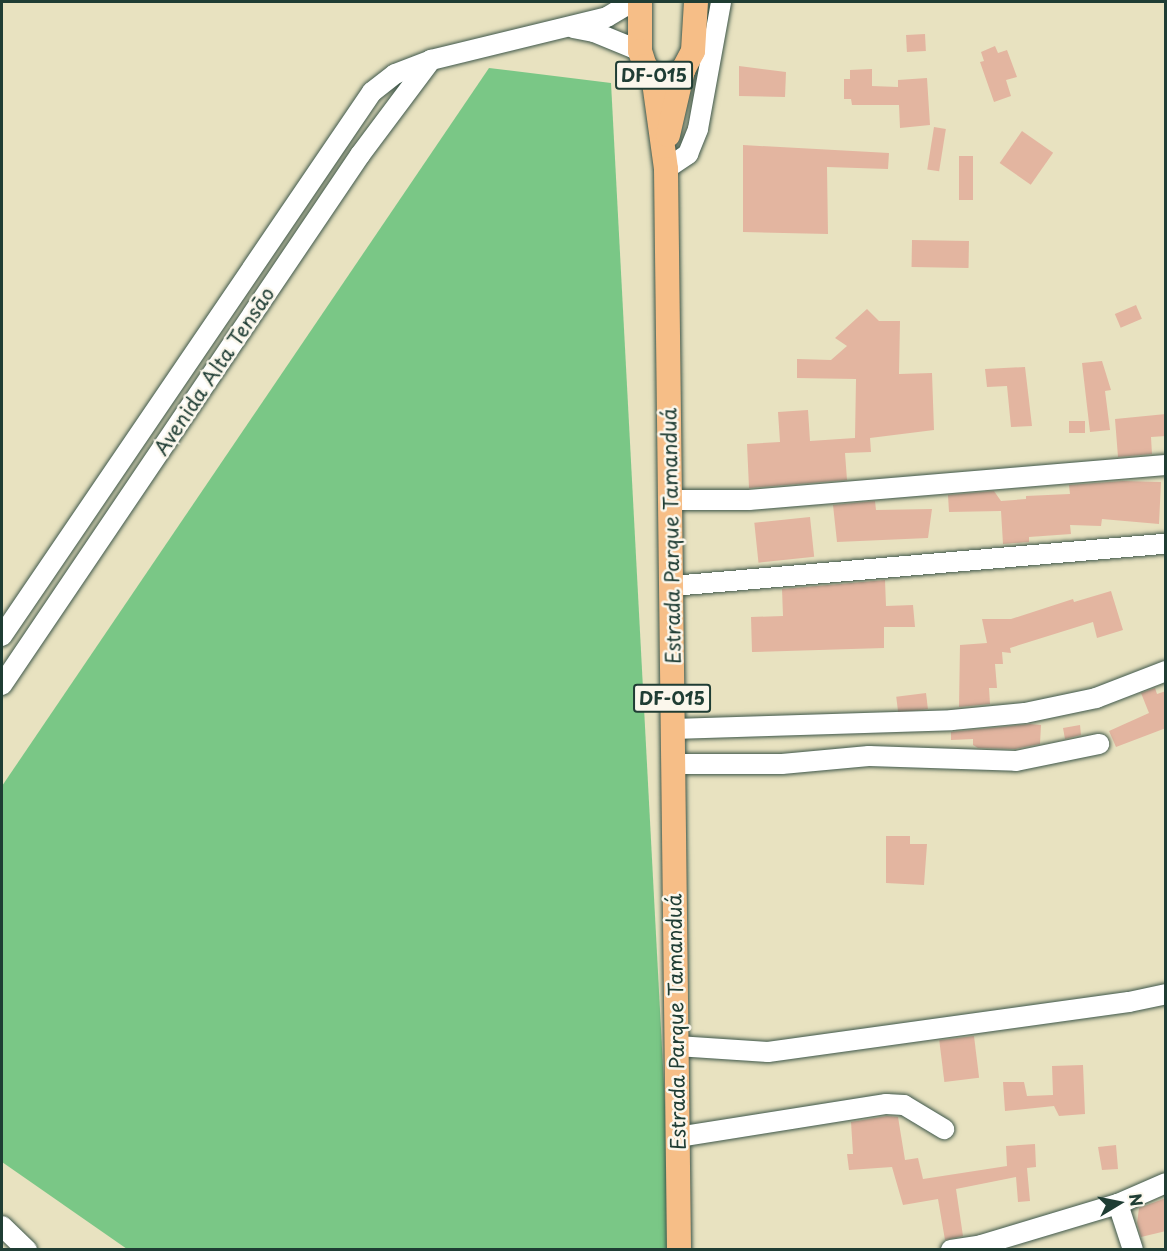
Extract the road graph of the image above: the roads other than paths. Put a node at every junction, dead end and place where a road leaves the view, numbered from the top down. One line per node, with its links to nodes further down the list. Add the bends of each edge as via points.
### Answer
1 (632, 2): 5 (street, Avenida Alta Tensāo, via 607,17)
2 (640, 2): 6 (main road, DF-015)
3 (696, 2): 8 (main road, DF-015, via 693,51)
4 (721, 2): 10 (street, via 698,129 688,154)
5 (570, 27): 6 (street, Avenida Alta Tensāo, via 594,32); 7 (street, Avenida Alta Tensāo)
6 (640, 51): 9 (main road, DF-015)
7 (431, 60): 15 (street, Avenida Alta Tensāo, via 394,74 372,92); 17 (street, Avenida Alta Tensāo, via 360,155)
8 (683, 70): 9 (main road, DF-015, via 668,77); 10 (main road, Estrada Parque Tamanduá / DF-015)
9 (653, 75): 10 (main road, Estrada Parque Tamanduá / DF-015)
10 (666, 158): 12 (main road, Estrada Parque Tamanduá / DF-015)
11 (1166, 465): 12 (street, via 749,500)
12 (670, 500): 14 (main road, Estrada Parque Tamanduá / DF-015)
13 (1166, 544): 14 (street)
14 (672, 586): 18 (main road, Estrada Parque Tamanduá / DF-015)
15 (2, 636)
16 (1166, 671): 18 (street, via 1096,698 1025,713 952,720)
17 (2, 685)
18 (673, 729): 20 (main road, Estrada Parque Tamanduá / DF-015)
19 (1099, 744): 20 (street, via 1016,760 868,756 782,764)
20 (673, 764): 22 (main road, Estrada Parque Tamanduá / DF-015)
21 (1166, 994): 22 (street, via 768,1052)
22 (677, 1046): 24 (main road, Estrada Parque Tamanduá / DF-015)
23 (944, 1130): 24 (street, via 904,1105 886,1104)
24 (678, 1137): 29 (main road, Estrada Parque Tamanduá / DF-015)
25 (1166, 1183): 26 (street)
26 (1118, 1204): 30 (street, via 981,1245); 31 (street)
27 (2, 1226): 28 (street)
28 (27, 1250)
29 (679, 1250)
30 (951, 1250)
31 (1133, 1250)

